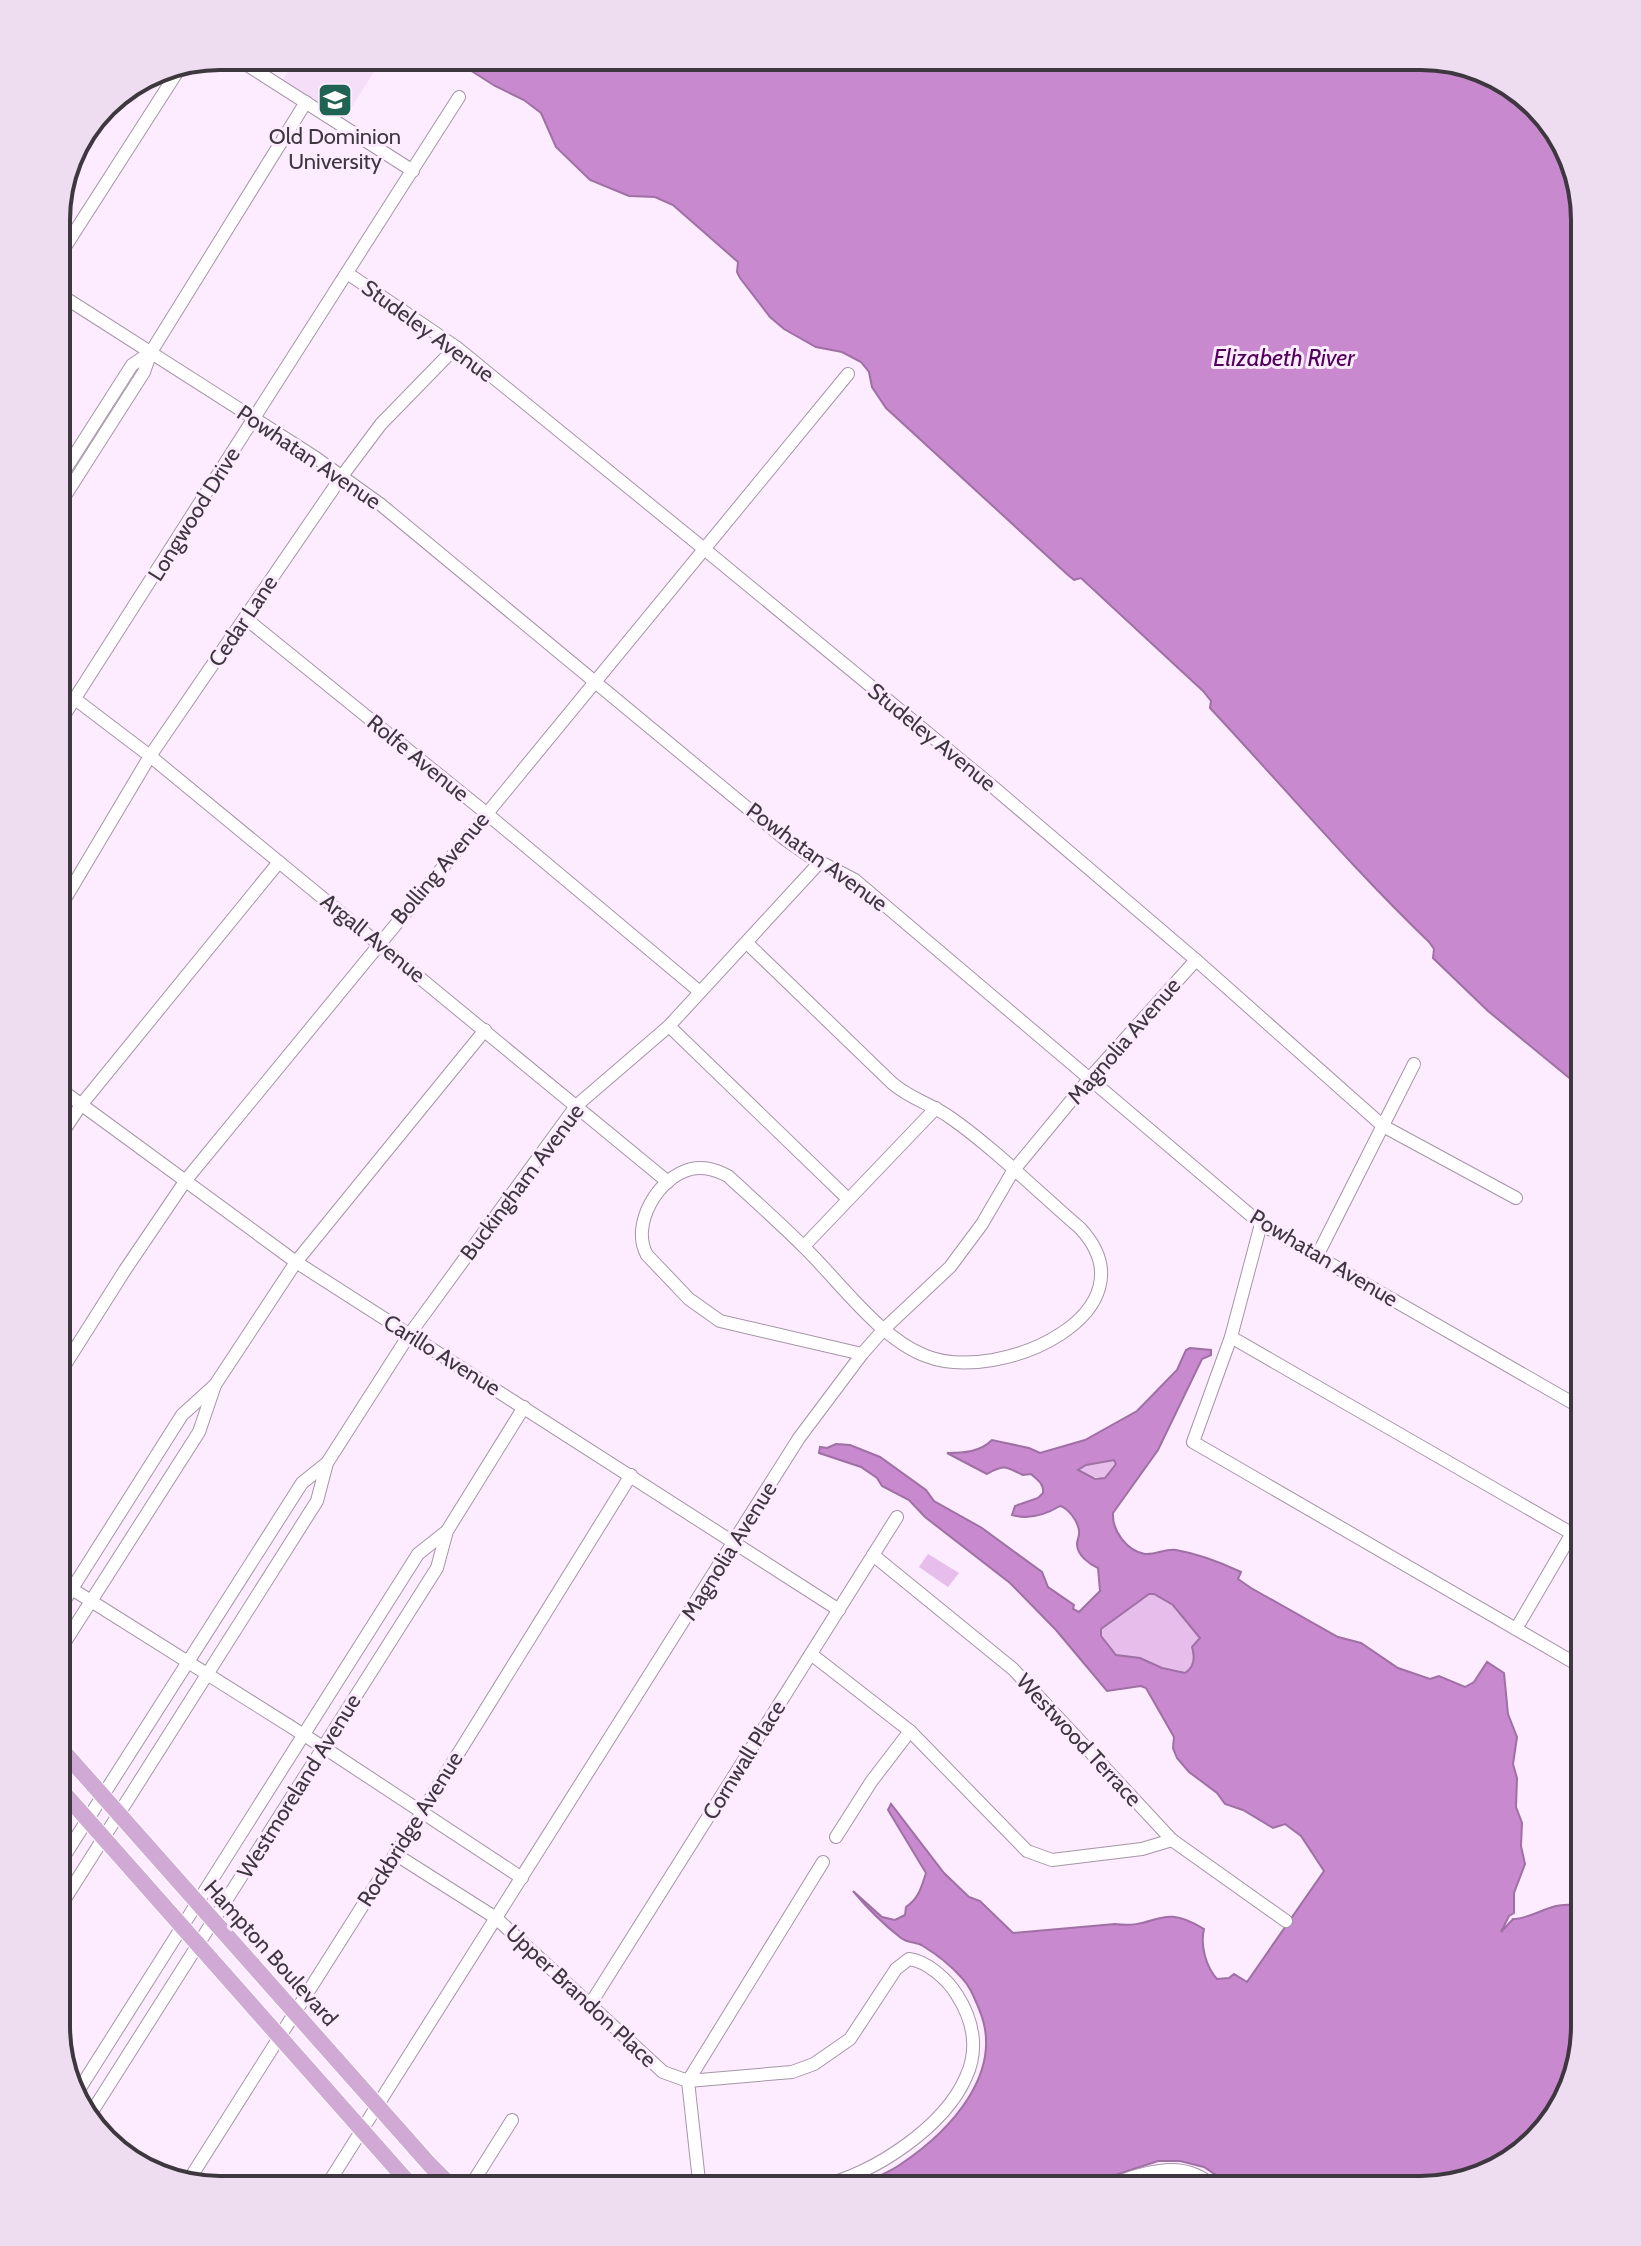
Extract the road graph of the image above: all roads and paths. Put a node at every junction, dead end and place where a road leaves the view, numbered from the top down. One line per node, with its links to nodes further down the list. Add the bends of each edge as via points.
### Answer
1 (255, 70): 4 (street)
2 (174, 77): 6 (street)
3 (459, 97): 5 (street, Longwood Drive)
4 (306, 102): 5 (street); 10 (street)
5 (413, 171): 7 (street, Longwood Drive)
6 (70, 239)
7 (347, 273): 9 (street, Studeley Avenue); 12 (street, Longwood Drive)
8 (70, 301): 10 (street, Powhatan Avenue)
9 (456, 347): 14 (street, Cedar Lane, via 381,424); 16 (street, Studeley Avenue)
10 (151, 352): 12 (street, Powhatan Avenue); 13 (street, via 132,365); 15 (street, via 144,372)
11 (848, 374): 16 (street, Bolling Avenue)
12 (254, 419): 14 (street, Powhatan Avenue); 19 (street, Longwood Drive)
13 (70, 462)
14 (342, 476): 17 (street, Cedar Lane); 18 (street, Powhatan Avenue)
15 (70, 488)
16 (703, 548): 18 (street, Bolling Avenue); 28 (street, Studeley Avenue)
17 (245, 618): 21 (street, Cedar Lane); 22 (street, Rolfe Avenue)
18 (594, 682): 22 (street, Bolling Avenue); 24 (street, Powhatan Avenue)
19 (75, 699): 20 (street, Longwood Drive); 21 (street, Argall Avenue)
20 (70, 707)
21 (150, 756): 23 (street, Argall Avenue); 25 (street, Cedar Lane)
22 (486, 813): 26 (street, Bolling Avenue); 29 (street, Rolfe Avenue)
23 (279, 862): 26 (street, Argall Avenue); 35 (street)
24 (820, 862): 27 (street, Buckingham Avenue); 33 (street, Powhatan Avenue, via 855,880)
25 (70, 890)
26 (378, 943): 31 (street, Argall Avenue); 41 (street, Bolling Avenue)
27 (747, 943): 29 (street, Buckingham Avenue); 37 (street, via 892,1083)
28 (1196, 960): 33 (street, Magnolia Avenue); 39 (street, Studeley Avenue)
29 (700, 992): 30 (street, Buckingham Avenue)
30 (669, 1026): 36 (street, Buckingham Avenue); 44 (street)
31 (485, 1030): 36 (street, Argall Avenue); 48 (street)
32 (1414, 1064): 39 (street)
33 (1089, 1079): 40 (street, Magnolia Avenue); 45 (street, Powhatan Avenue)
34 (70, 1097): 35 (street, Carillo Avenue)
35 (81, 1105): 38 (street); 41 (street, Carillo Avenue)
36 (576, 1106): 42 (street, Argall Avenue); 50 (street, Buckingham Avenue)
37 (936, 1108): 40 (street); 44 (street)
38 (70, 1121)
39 (1383, 1126): 43 (street, Studeley Avenue); 47 (street)
40 (1013, 1171): 49 (street, Magnolia Avenue, via 950,1267); 49 (street, via 1096,1248 1100,1279 1085,1312 1035,1349 987,1363 928,1357)
41 (186, 1180): 48 (street, Carillo Avenue); 53 (street, Bolling Avenue)
42 (668, 1182): 46 (street, via 688,1170 714,1169); 52 (street, via 648,1207 640,1238 647,1255 689,1299 720,1321)
43 (1516, 1198)
44 (848, 1199): 46 (street)
45 (1261, 1224): 47 (street, Powhatan Avenue); 51 (street)
46 (804, 1246): 49 (street)
47 (1317, 1256): 55 (street, Powhatan Avenue)
48 (296, 1262): 50 (street, Carillo Avenue); 54 (street)
49 (884, 1329): 52 (street, Magnolia Avenue)
50 (409, 1335): 56 (street, Carillo Avenue); 57 (street, Buckingham Avenue)
51 (1231, 1337): 61 (street); 69 (street, via 1193,1442)
52 (862, 1354): 63 (street, Magnolia Avenue, via 799,1438)
53 (70, 1357)
54 (215, 1385): 65 (street, via 182,1415); 67 (street, via 199,1432)
55 (1571, 1402)
56 (524, 1407): 58 (street, Carillo Avenue); 60 (street, Westmoreland Avenue)
57 (327, 1463): 73 (street, Buckingham Avenue, via 302,1483); 74 (street, Buckingham Avenue, via 317,1501)
58 (631, 1475): 63 (street, Carillo Avenue); 81 (street, Rockbridge Avenue)
59 (897, 1517): 64 (street, Cornwall Place)
60 (447, 1531): 76 (street, Westmoreland Avenue, via 418,1554); 77 (street, Westmoreland Avenue, via 437,1568)
61 (1571, 1532)
62 (1571, 1535): 69 (street)
63 (735, 1542): 68 (street, Carillo Avenue); 90 (street, Magnolia Avenue)
64 (873, 1555): 68 (street, Cornwall Place); 86 (street, Westwood Terrace, via 1013,1669)
65 (72, 1589): 66 (street); 67 (street)
66 (70, 1592)
67 (91, 1601): 70 (street); 73 (street)
68 (839, 1610): 71 (street, Cornwall Place)
69 (1516, 1629): 72 (street)
70 (70, 1634)
71 (811, 1654): 75 (street); 98 (street, Cornwall Place)
72 (1571, 1661)
73 (188, 1662): 74 (street); 79 (street, Buckingham Avenue)
74 (207, 1675): 76 (street); 82 (street, Buckingham Avenue)
75 (910, 1731): 84 (street); 86 (street, via 1017,1842 1040,1857 1142,1849)
76 (304, 1736): 77 (street); 92 (street, Westmoreland Avenue)
77 (323, 1747): 81 (street); 95 (street, Westmoreland Avenue)
78 (70, 1759): 79 (main road, Hampton Boulevard)
79 (103, 1797): 82 (main road, Hampton Boulevard); 83 (street, Buckingham Avenue)
80 (70, 1800): 83 (main road)
81 (422, 1812): 88 (street, Rockbridge Avenue); 90 (street)
82 (119, 1814): 85 (street, Buckingham Avenue); 92 (main road, Hampton Boulevard)
83 (87, 1819): 85 (main road); 87 (street, Buckingham Avenue)
84 (836, 1837)
85 (103, 1839): 91 (street, Buckingham Avenue); 96 (main road)
86 (1172, 1840): 94 (street, Westwood Terrace)
87 (70, 1846)
88 (395, 1854): 93 (street, Upper Brandon Place); 99 (street, Rockbridge Avenue)
89 (823, 1862): 101 (street)
90 (522, 1878): 93 (street, Magnolia Avenue)
91 (70, 1891)
92 (197, 1902): 95 (main road, Hampton Boulevard); 96 (street, Westmoreland Avenue)
93 (496, 1918): 98 (street, Upper Brandon Place); 103 (street, Magnolia Avenue)
94 (1286, 1921)
95 (213, 1922): 97 (street, Westmoreland Avenue); 99 (main road, Hampton Boulevard)
96 (182, 1926): 97 (main road); 102 (street, Westmoreland Avenue)
97 (198, 1944): 100 (main road); 104 (street, Westmoreland Avenue)
98 (591, 2003): 101 (street, Upper Brandon Place, via 663,2072)
99 (294, 2011): 100 (street, Rockbridge Avenue); 103 (main road, Hampton Boulevard)
100 (280, 2037): 106 (main road); 107 (street, Rockbridge Avenue)
101 (688, 2081): 112 (street); 113 (street, via 792,2072 814,2064 850,2039 903,1963 924,1963 954,1989 971,2024 971,2061 959,2090 910,2141)
102 (82, 2085)
103 (378, 2106): 106 (street, Magnolia Avenue); 110 (main road, Hampton Boulevard)
104 (95, 2108)
105 (512, 2120): 111 (street)
106 (362, 2130): 108 (street, Magnolia Avenue); 109 (main road)
107 (193, 2173)
108 (333, 2176)
109 (403, 2176)
110 (442, 2176)
111 (477, 2176)
112 (698, 2176)
113 (846, 2176)
114 (1134, 2176): 115 (street, via 1165,2169)
115 (1199, 2176)

